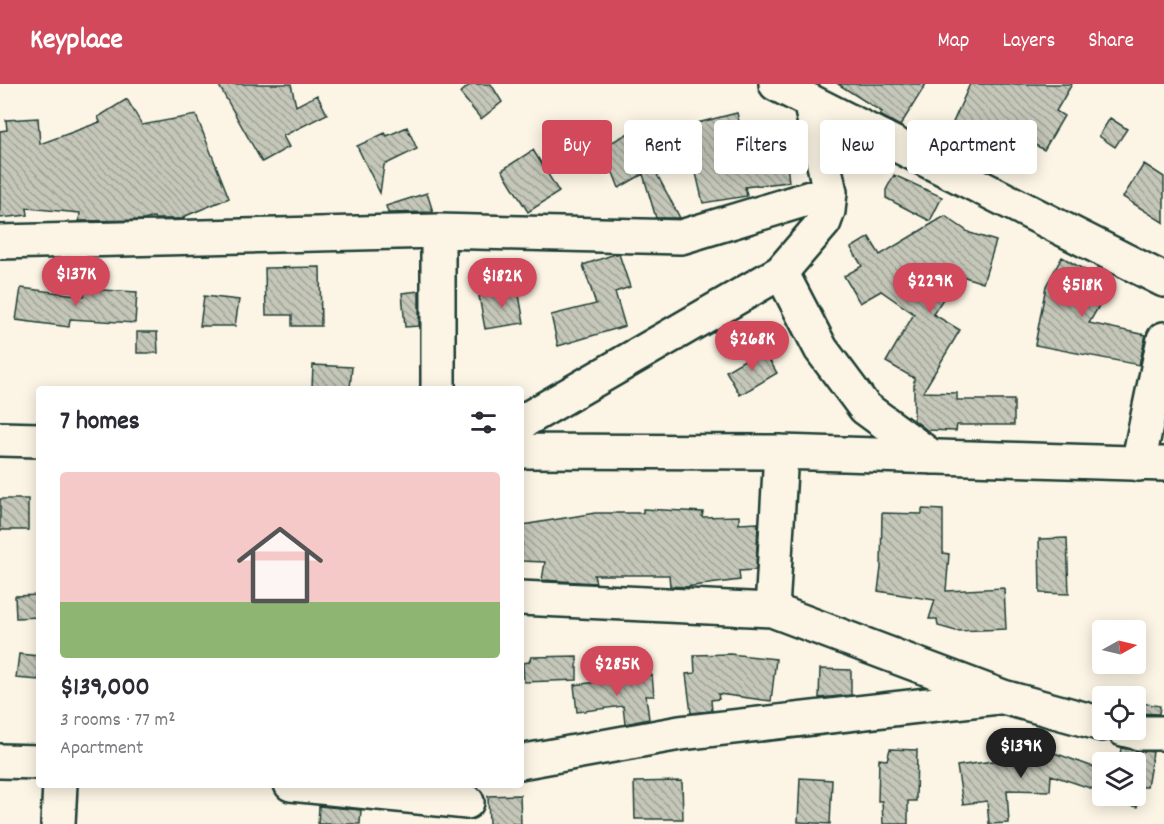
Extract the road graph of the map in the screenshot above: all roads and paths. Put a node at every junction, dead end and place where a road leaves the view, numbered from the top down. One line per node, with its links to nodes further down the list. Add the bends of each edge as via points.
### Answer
1 (776, 84): 2 (street)
2 (810, 101): 3 (street); 7 (street)
3 (830, 192): 4 (street, via 681,237); 6 (street, via 824,222)
4 (438, 231): 5 (street); 9 (street)
5 (0, 242)
6 (781, 272): 10 (street); 15 (street, via 822,349 865,408)
7 (1164, 280)
8 (1164, 339): 16 (street)
9 (438, 386)
10 (524, 421)
11 (0, 439): 12 (street)
12 (36, 440)
13 (524, 451): 14 (street)
14 (781, 453): 15 (street); 18 (street)
15 (932, 457): 16 (street)
16 (1151, 464)
17 (524, 598): 18 (street)
18 (772, 610): 19 (street)
19 (1003, 697): 20 (street); 24 (street, via 680,733)
20 (1092, 721)
21 (1146, 733): 22 (street)
22 (1164, 733)
23 (0, 761): 25 (street)
24 (524, 761)
25 (36, 762)
26 (60, 788): 29 (street)
27 (328, 788): 28 (street)
28 (466, 803)
29 (58, 824)

